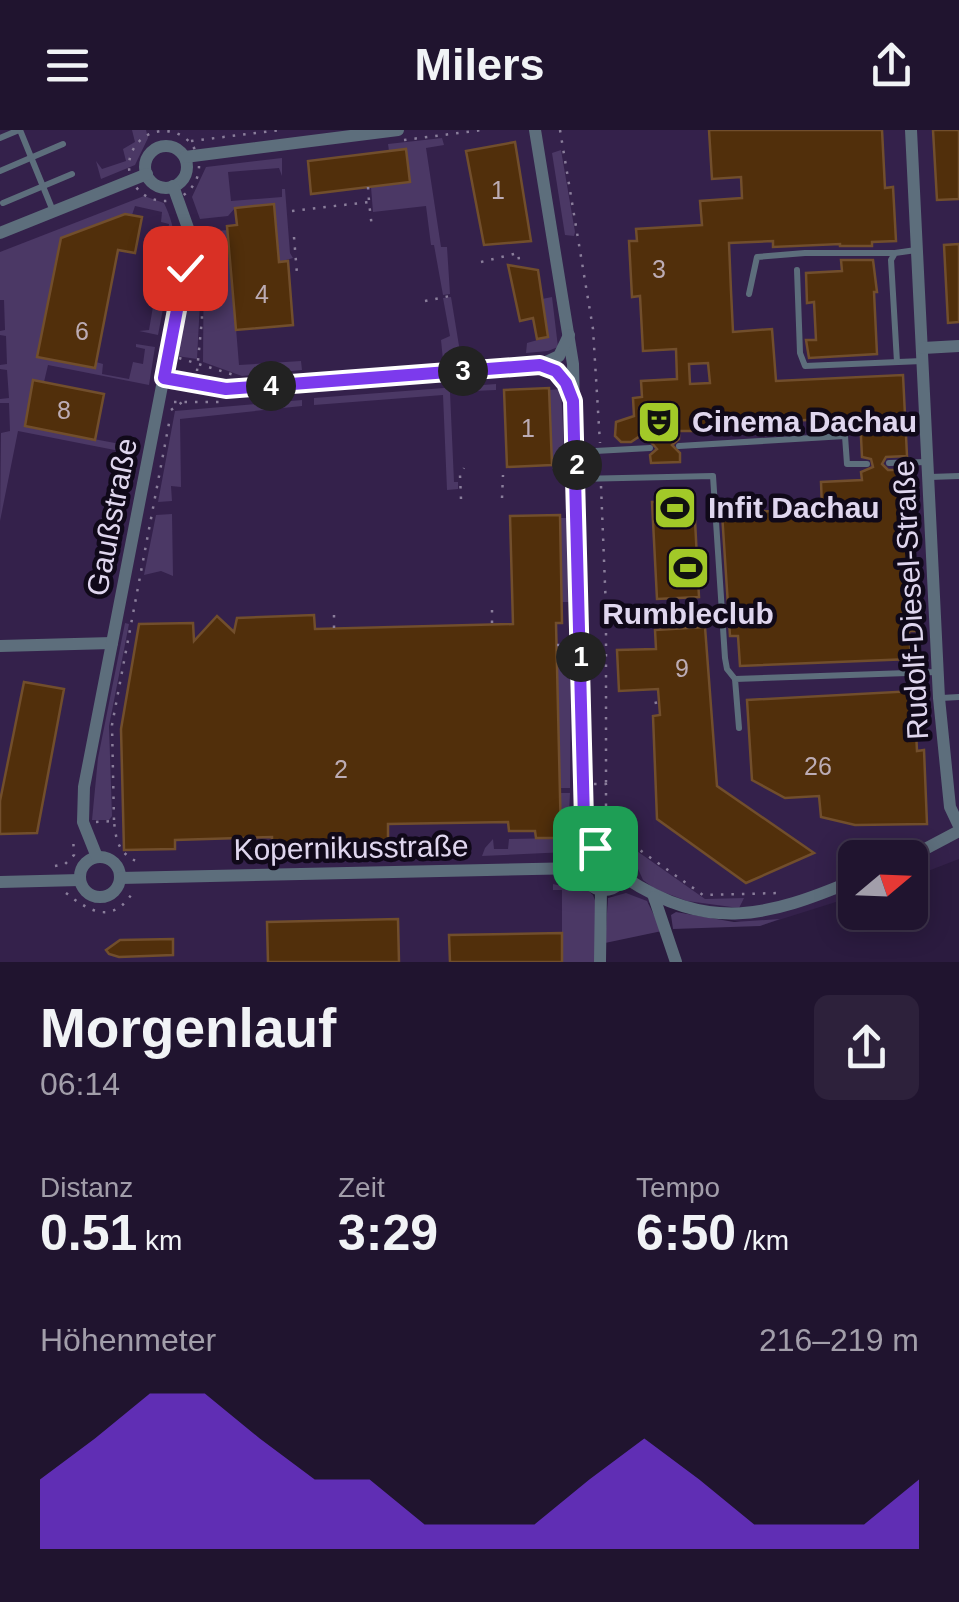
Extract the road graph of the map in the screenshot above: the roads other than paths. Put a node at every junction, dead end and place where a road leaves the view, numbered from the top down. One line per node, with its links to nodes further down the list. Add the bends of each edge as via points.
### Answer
1 (19, 130): 6 (lane); 10 (lane)
2 (398, 130): 9 (street)
3 (535, 130): 23 (street)
4 (911, 130): 19 (street, Rudolf-Diesel-Straße)
5 (159, 132): 8 (street)
6 (0, 138)
7 (63, 144): 10 (lane)
8 (164, 146): 9 (street); 13 (street, via 148,156)
9 (191, 156): 15 (street)
10 (31, 158): 11 (lane); 14 (lane)
11 (0, 170)
12 (72, 174): 14 (lane)
13 (147, 174): 15 (street); 17 (street)
14 (43, 186): 16 (lane); 17 (lane)
15 (176, 192): 28 (street, Gaußstraße, via 189,247)
16 (3, 203)
17 (53, 212): 18 (street)
18 (0, 233)
19 (917, 250): 20 (lane); 25 (street, Rudolf-Diesel-Straße)
20 (895, 253): 22 (lane, via 758,257); 26 (lane)
21 (796, 270): 26 (lane, via 805,366)
22 (749, 294)
23 (570, 332): 27 (street, via 559,356); 29 (street)
24 (959, 346): 25 (street)
25 (923, 354): 26 (lane); 33 (street, Rudolf-Diesel-Straße)
26 (897, 362)
27 (540, 365): 28 (street, via 226,389); 29 (street, via 556,371)
28 (164, 378): 39 (street, Gaußstraße)
29 (573, 401): 32 (street)
30 (680, 446): 35 (lane, via 845,436 847,464)
31 (650, 448): 32 (lane)
32 (576, 452): 38 (street)
33 (928, 462): 34 (lane); 37 (street, Rudolf-Diesel-Straße)
34 (889, 463)
35 (868, 464)
36 (959, 476): 37 (lane)
37 (929, 477): 41 (street, Rudolf-Diesel-Straße)
38 (577, 479): 42 (lane, via 713,476 725,658); 48 (street, via 582,784 584,820)
39 (112, 643): 40 (street); 49 (street, Gaußstraße, via 84,787 83,822)
40 (0, 646)
41 (938, 672): 42 (lane); 43 (street, Rudolf-Diesel-Straße)
42 (735, 679): 45 (lane)
43 (940, 698): 44 (lane); 46 (street, Rudolf-Diesel-Straße, via 950,808)
44 (959, 698)
45 (739, 728)
46 (959, 829): 47 (street)
47 (928, 847)
48 (595, 848): 50 (street); 51 (street, via 621,854)
49 (97, 857): 52 (street, via 114,862); 53 (street, via 82,868)
50 (582, 868): 52 (street, Kopernikusstraße); 56 (street, via 588,882)
51 (624, 877): 56 (street); 57 (street)
52 (120, 878): 53 (street, Kopernikusstraße, via 105,897 86,892)
53 (80, 880): 54 (street, Kopernikusstraße)
54 (0, 882)
55 (838, 887): 57 (street, via 748,914)
56 (602, 889): 58 (street)
57 (654, 897): 59 (street)
58 (600, 962)
59 (676, 962)

